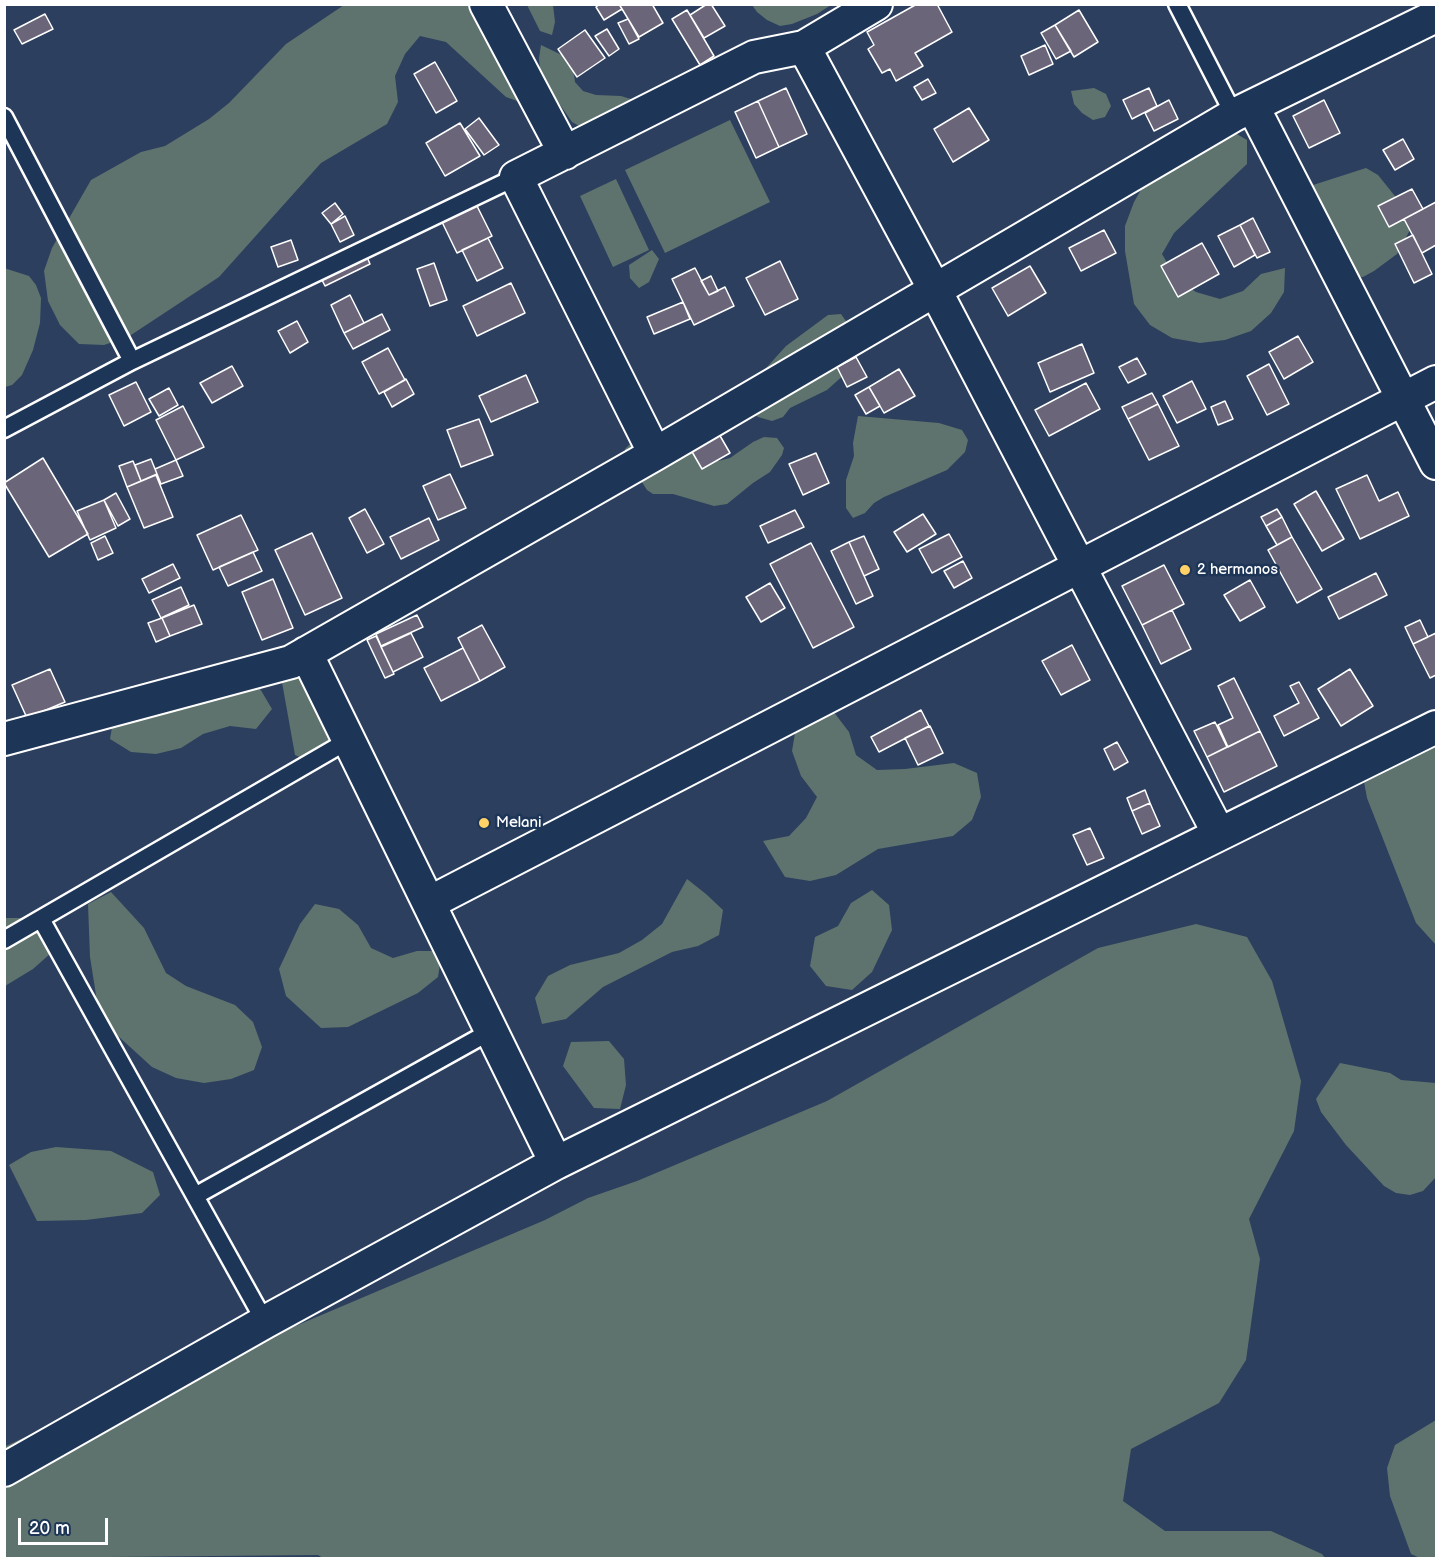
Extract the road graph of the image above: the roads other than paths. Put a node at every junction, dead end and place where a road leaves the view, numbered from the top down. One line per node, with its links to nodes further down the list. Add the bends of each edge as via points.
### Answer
1 (486, 4): 8 (street)
2 (876, 4): 5 (street)
3 (1176, 4): 6 (lane)
4 (1437, 16): 6 (street)
5 (804, 47): 8 (street, via 754,57); 10 (street)
6 (1244, 111): 10 (street); 13 (street)
7 (4, 117): 11 (lane)
8 (565, 153): 9 (street)
9 (516, 177): 11 (lane); 15 (street)
10 (935, 290): 15 (street); 17 (street)
11 (132, 361): 14 (lane)
12 (1437, 382): 13 (street)
13 (1404, 399): 16 (street); 17 (street)
14 (4, 429)
15 (655, 454): 18 (street)
16 (1437, 463)
17 (1079, 565): 22 (street); 23 (street)
18 (306, 653): 20 (street, via 291,662); 21 (street)
19 (1437, 727): 22 (street)
20 (4, 739)
21 (349, 740): 23 (street); 24 (lane)
22 (1219, 834): 27 (street)
23 (429, 903): 26 (street)
24 (41, 919): 25 (lane); 28 (lane)
25 (4, 940)
26 (491, 1031): 27 (street); 28 (lane)
27 (556, 1163): 29 (street)
28 (195, 1196): 29 (lane)
29 (265, 1322): 30 (street)
30 (4, 1470)

